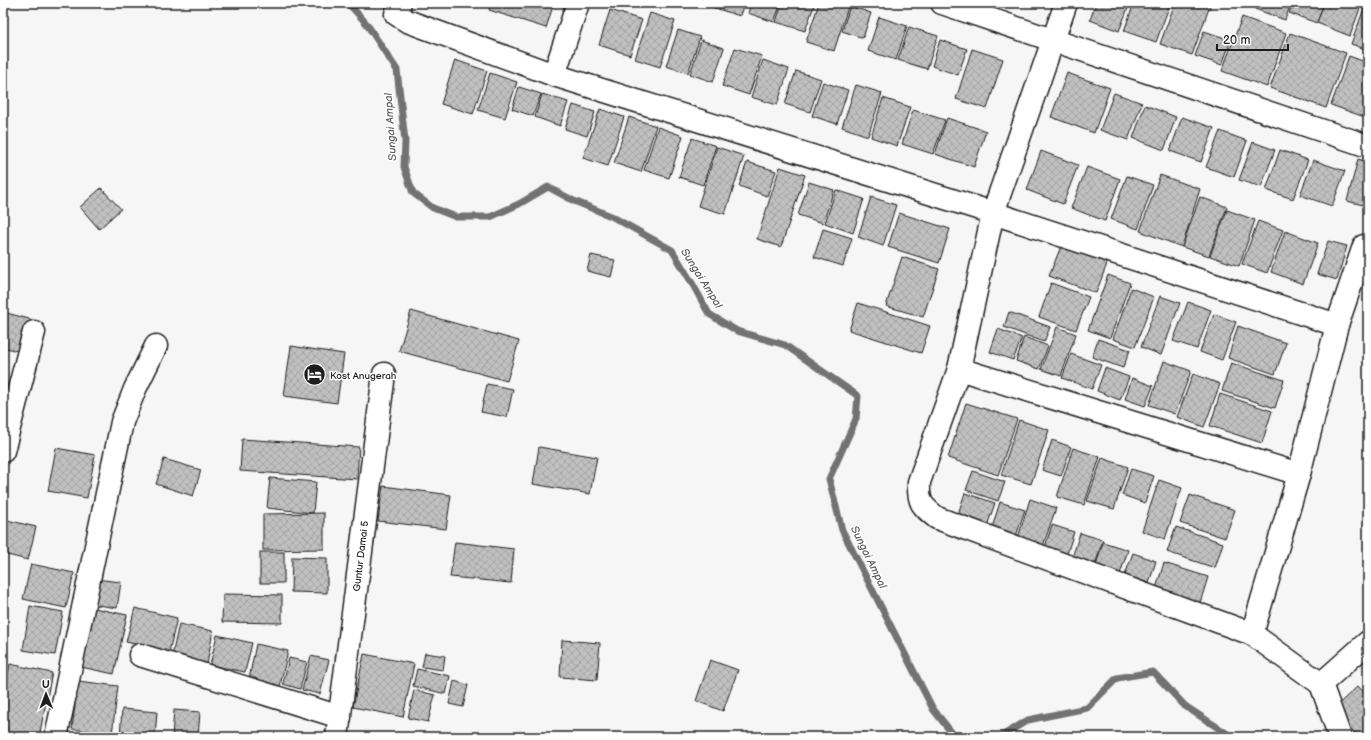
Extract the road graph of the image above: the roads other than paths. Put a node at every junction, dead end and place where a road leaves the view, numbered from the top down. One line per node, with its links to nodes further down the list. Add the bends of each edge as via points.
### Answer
1 (400, 3): 6 (street, via 396,14 407,21)
2 (578, 3): 6 (street)
3 (942, 3): 5 (street)
4 (1066, 3): 5 (street)
5 (1054, 40): 7 (street); 8 (street)
6 (554, 75): 8 (street)
7 (1368, 146)
8 (993, 213): 10 (street); 13 (street)
9 (1367, 243): 10 (street)
10 (1337, 325): 16 (street)
11 (34, 332): 15 (street)
12 (156, 346): 22 (street, via 122,422)
13 (959, 369): 16 (street); 17 (street, via 919,482 918,495 925,508 937,518)
14 (384, 374): 21 (street, Guntur Damai 5)
15 (3, 451)
16 (1300, 474): 17 (street)
17 (1252, 634): 20 (street)
18 (1368, 642): 20 (street)
19 (140, 656): 21 (street)
20 (1321, 684): 23 (street)
21 (338, 727)
22 (56, 737)
23 (1340, 737)

